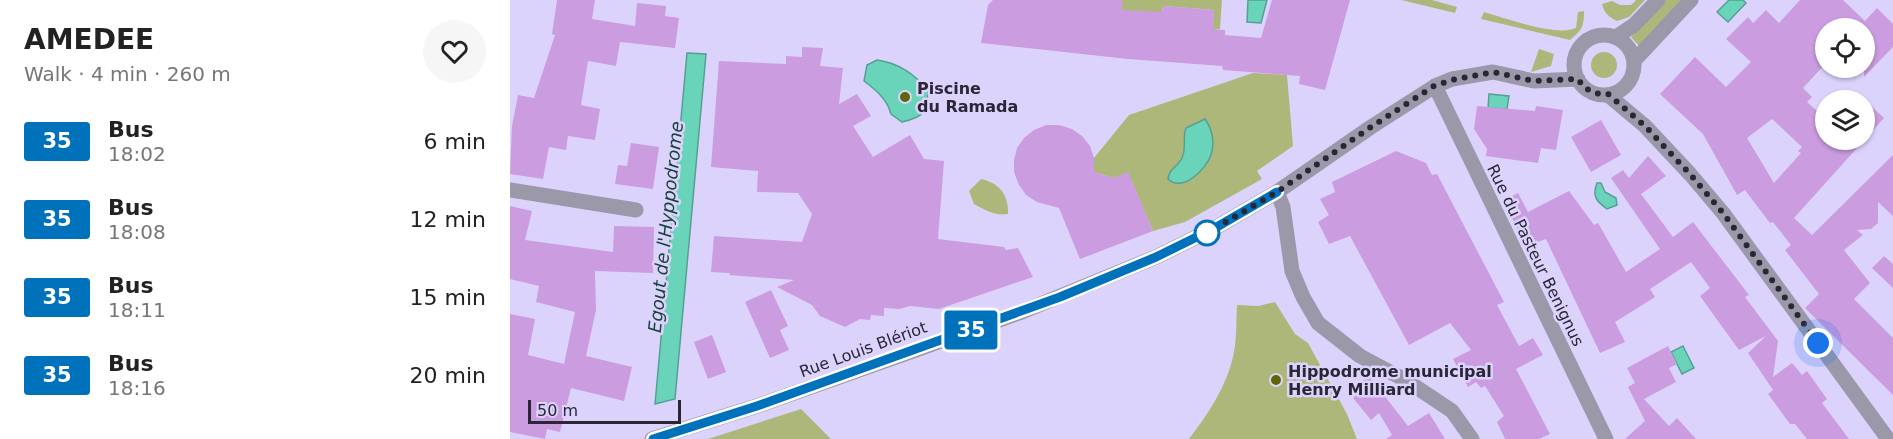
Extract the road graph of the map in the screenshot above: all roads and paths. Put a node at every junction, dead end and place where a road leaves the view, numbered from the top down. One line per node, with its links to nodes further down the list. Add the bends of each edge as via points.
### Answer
1 (1658, 0): 3 (street)
2 (1691, 0): 5 (street)
3 (1616, 38): 4 (street, via 1603,35 1588,40); 5 (street, via 1625,43)
4 (1575, 59): 6 (street); 7 (street)
5 (1634, 61): 9 (street, via 1631,79 1625,87)
6 (1578, 79): 7 (street, Rue Louis Blériot); 9 (street, via 1590,91)
7 (1544, 80): 8 (street, Rue Louis Blériot, via 1493,72)
8 (1434, 86): 11 (street, Rue Louis Blériot); 15 (street, Rue du Pasteur Benignus)
9 (1608, 94): 16 (street, via 1645,126 1723,213)
10 (510, 190): 12 (street)
11 (1277, 192): 13 (street, Rue Louis Blériot, via 1156,257 1060,297 757,406); 14 (street, via 1283,207 1292,271 1318,323 1360,356 1452,411)
12 (636, 210)
13 (652, 439)
14 (1472, 439)
15 (1606, 439)
16 (1888, 439)

